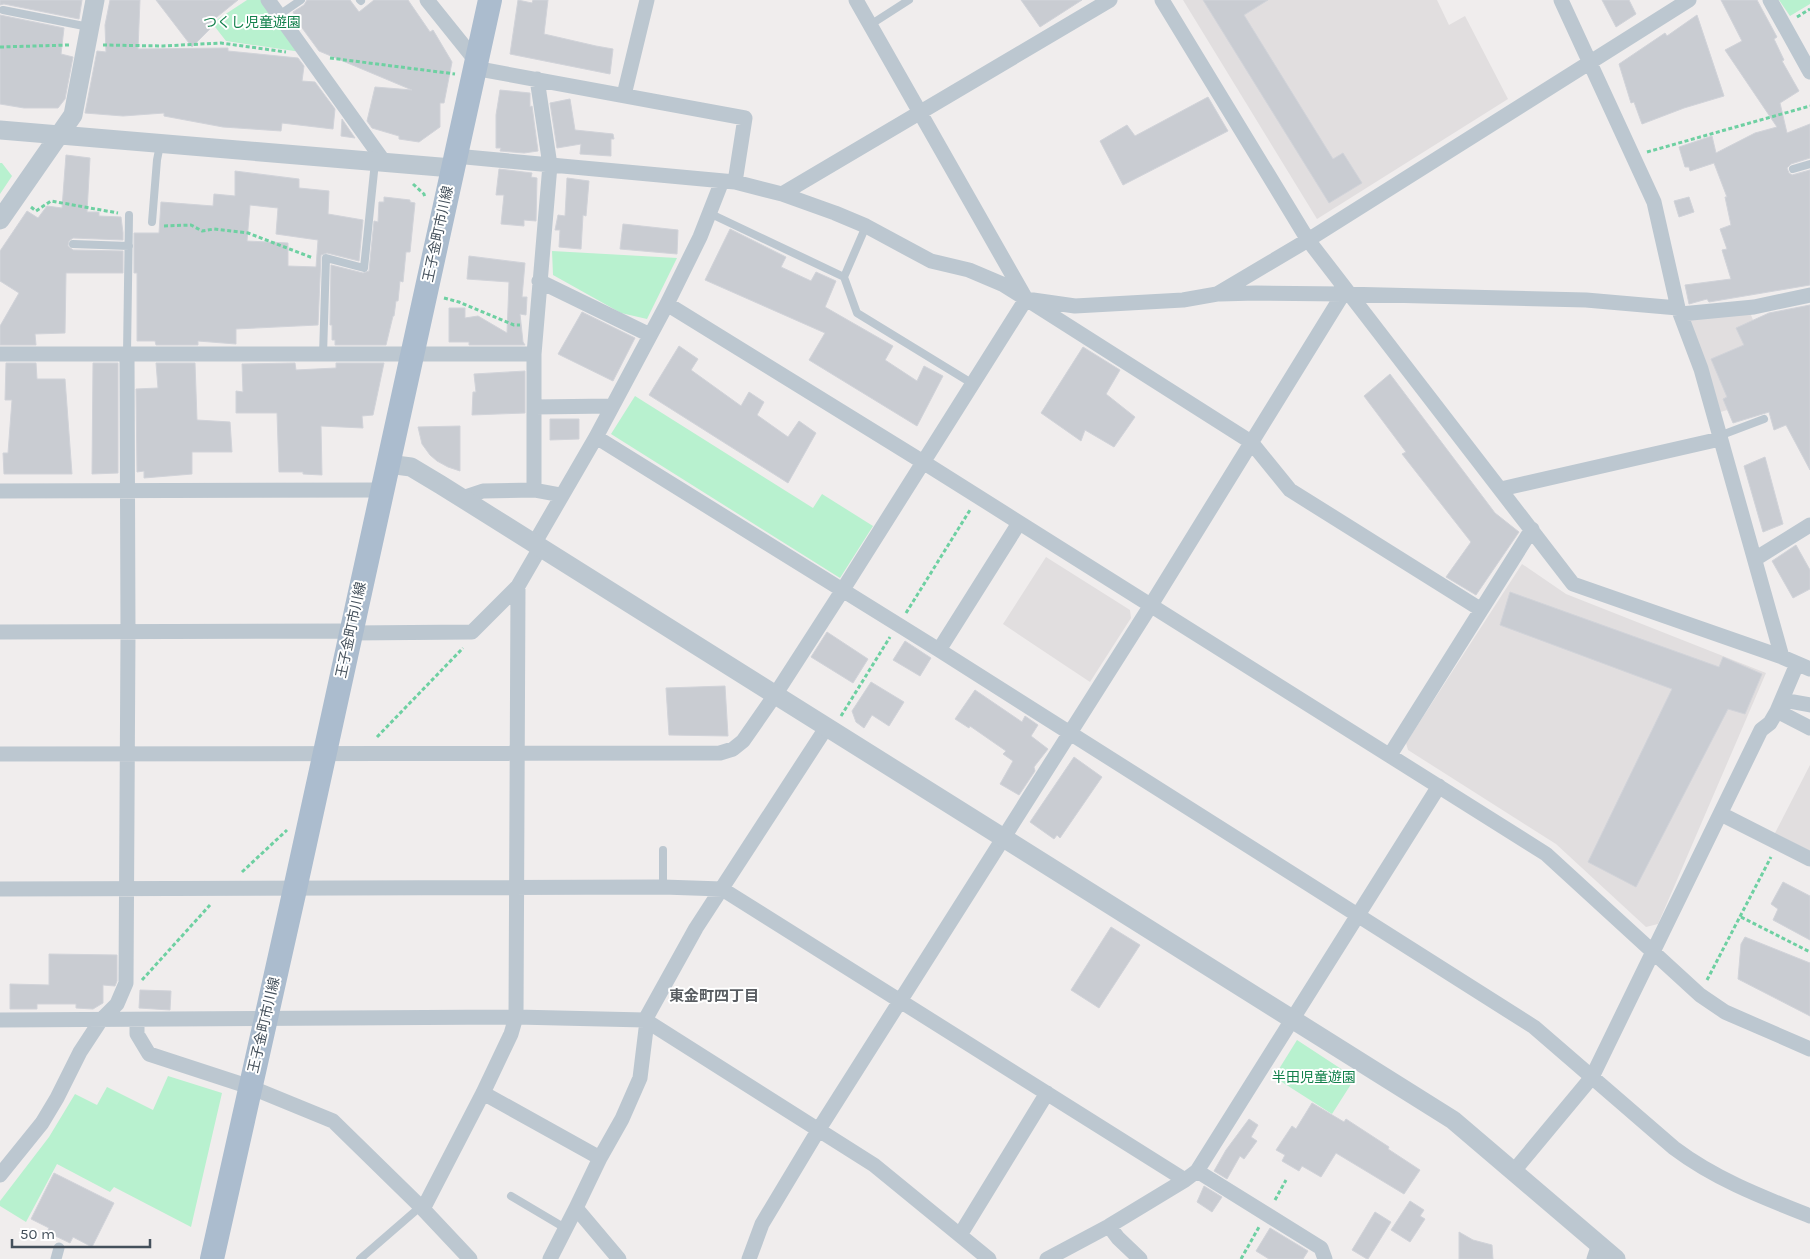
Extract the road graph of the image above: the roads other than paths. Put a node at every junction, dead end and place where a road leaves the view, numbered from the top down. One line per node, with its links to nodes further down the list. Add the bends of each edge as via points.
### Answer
1 (95, 0): 17 (street)
2 (268, 0): 15 (street)
3 (301, 0): 15 (lane)
4 (427, 0): 19 (street)
5 (490, 0): 19 (main road, 王子金町市川線)
6 (647, 0): 22 (street)
7 (856, 0): 16 (street)
8 (909, 0): 16 (lane)
9 (1110, 0): 23 (street)
10 (1162, 0): 39 (street)
11 (1561, 0): 18 (street)
12 (1689, 0): 18 (street)
13 (1770, 0): 20 (street)
14 (4, 10): 17 (lane)
15 (279, 15): 27 (street)
16 (870, 25): 23 (street)
17 (88, 36): 25 (street, via 73,115)
18 (1588, 63): 39 (street); 49 (street, via 1654,202)
19 (474, 68): 21 (street); 28 (main road, 王子金町市川線)
20 (1810, 72)
21 (536, 79): 22 (street); 30 (street)
22 (624, 95): 32 (street, via 745,118)
23 (919, 112): 33 (street); 47 (street)
24 (0, 130): 25 (street)
25 (59, 135): 26 (street); 36 (street)
26 (161, 143): 27 (street); 37 (lane)
27 (380, 162): 28 (street); 53 (lane, via 364,268 326,258)
28 (453, 162): 30 (street); 55 (main road, 王子金町市川線)
29 (1810, 164): 31 (lane)
30 (550, 165): 32 (street); 43 (street)
31 (1793, 169)
32 (728, 181): 33 (street); 34 (street)
33 (782, 194): 38 (street)
34 (709, 213): 42 (lane); 48 (street)
35 (129, 215): 41 (lane)
36 (0, 220)
37 (152, 222)
38 (866, 226): 42 (lane); 47 (street, via 931,261 969,270)
39 (1308, 240): 44 (street); 45 (street)
40 (73, 244): 41 (lane)
41 (129, 246): 52 (lane)
42 (844, 277): 56 (lane, via 857,313)
43 (539, 281): 50 (street); 54 (street)
44 (1217, 294): 45 (street); 47 (street, via 1183,300 1076,306)
45 (1346, 294): 49 (street, via 1586,300); 62 (street); 65 (street)
46 (1810, 295): 49 (street, via 1754,307)
47 (1026, 299): 56 (street); 62 (street)
48 (667, 304): 50 (street); 63 (street)
49 (1680, 311): 61 (street, via 1701,368)
50 (650, 335): 57 (street)
51 (0, 354): 52 (street)
52 (127, 354): 53 (street); 66 (street)
53 (323, 354): 55 (street)
54 (534, 354): 55 (street); 58 (street)
55 (411, 355): 64 (main road, 王子金町市川線)
56 (973, 384): 63 (street)
57 (611, 406): 58 (street); 60 (street)
58 (535, 407): 68 (street)
59 (1764, 419): 61 (lane)
60 (596, 437): 70 (street); 78 (street)
61 (1720, 438): 65 (street); 76 (street)
62 (1251, 442): 79 (street); 80 (street, via 1290,490)
63 (923, 462): 72 (street); 78 (street)
64 (388, 464): 67 (main road, 王子金町市川線); 71 (street, via 411,468)
65 (1501, 488): 74 (street)
66 (128, 490): 67 (street); 69 (street); 83 (street)
67 (382, 490): 82 (main road, 王子金町市川線)
68 (534, 490): 70 (street); 71 (street, via 483,491)
69 (0, 491)
70 (561, 495): 75 (street)
71 (462, 498): 75 (street)
72 (1019, 523): 79 (street); 84 (street)
73 (1810, 525): 76 (street)
74 (1532, 529): 80 (street); 85 (street, via 1574,584)
75 (537, 546): 77 (street); 87 (street)
76 (1755, 559): 85 (street)
77 (518, 586): 82 (street, via 472,632); 96 (street)
78 (842, 591): 84 (street); 87 (street)
79 (1151, 605): 92 (street); 97 (street)
80 (1480, 609): 97 (street)
81 (0, 632): 83 (street)
82 (351, 632): 83 (street); 93 (main road, 王子金町市川線)
83 (128, 633): 95 (street)
84 (939, 650): 92 (street)
85 (1782, 657): 86 (street)
86 (1804, 666): 89 (street)
87 (775, 695): 90 (street); 96 (street, via 743,741 720,753)
88 (1810, 704): 89 (street)
89 (1780, 705): 91 (street); 99 (street, via 1770,723 1761,730)
90 (826, 728): 100 (street); 105 (street)
91 (1810, 728)
92 (1070, 733): 100 (street); 109 (street)
93 (325, 752): 95 (street); 96 (street); 108 (main road, 王子金町市川線)
94 (0, 754): 95 (street)
95 (126, 754): 107 (street)
96 (518, 754): 104 (street)
97 (1390, 754): 98 (street)
98 (1439, 786): 109 (street); 110 (street, via 1546,854)
99 (1721, 814): 102 (street); 110 (street)
100 (1003, 837): 111 (street); 114 (street)
101 (663, 850): 103 (lane)
102 (1810, 859)
103 (663, 887): 104 (street); 105 (street)
104 (516, 888): 108 (street); 112 (street)
105 (722, 888): 111 (street); 118 (street, via 696,928)
106 (0, 889): 107 (street)
107 (126, 889): 108 (street); 116 (street, via 126,983 117,1004)
108 (295, 889): 113 (main road, 王子金町市川線)
109 (1358, 915): 114 (street); 120 (street, via 1534,1027)
110 (1653, 954): 119 (street, via 1724,1012); 120 (street)
111 (900, 1000): 123 (street); 124 (street)
112 (516, 1017): 113 (street); 118 (street); 122 (street)
113 (266, 1019): 117 (street); 121 (main road, 王子金町市川線)
114 (1292, 1019): 126 (street); 127 (street, via 1453,1120)
115 (0, 1020): 116 (street)
116 (101, 1020): 117 (street); 128 (street, via 42,1123)
117 (137, 1020): 121 (street, via 137,1034 149,1054)
118 (646, 1021): 124 (street); 125 (street, via 640,1078)
119 (1810, 1048)
120 (1592, 1077): 127 (street); 133 (street, via 1693,1163 1735,1185)
121 (250, 1087): 131 (street, via 333,1121); 138 (main road, 王子金町市川線)
122 (483, 1093): 125 (street); 131 (street)
123 (1047, 1093): 129 (street); 136 (street)
124 (819, 1129): 136 (street, via 874,1165); 143 (street, via 762,1224)
125 (600, 1158): 132 (street)
126 (1197, 1171): 129 (street); 147 (street, via 1321,1248)
127 (1513, 1172): 137 (street)
128 (0, 1175)
129 (1185, 1180): 134 (street)
130 (511, 1196): 135 (lane)
131 (422, 1208): 139 (lane); 140 (street)
132 (576, 1208): 135 (street); 142 (street)
133 (1810, 1216)
134 (1108, 1226): 145 (street); 146 (street)
135 (565, 1228): 141 (street)
136 (960, 1235): 144 (street)
137 (1597, 1252): 148 (street)
138 (212, 1259)
139 (360, 1259)
140 (470, 1259)
141 (550, 1259)
142 (619, 1259)
143 (749, 1259)
144 (989, 1259)
145 (1048, 1259)
146 (1140, 1259)
147 (1325, 1259)
148 (1616, 1259)

